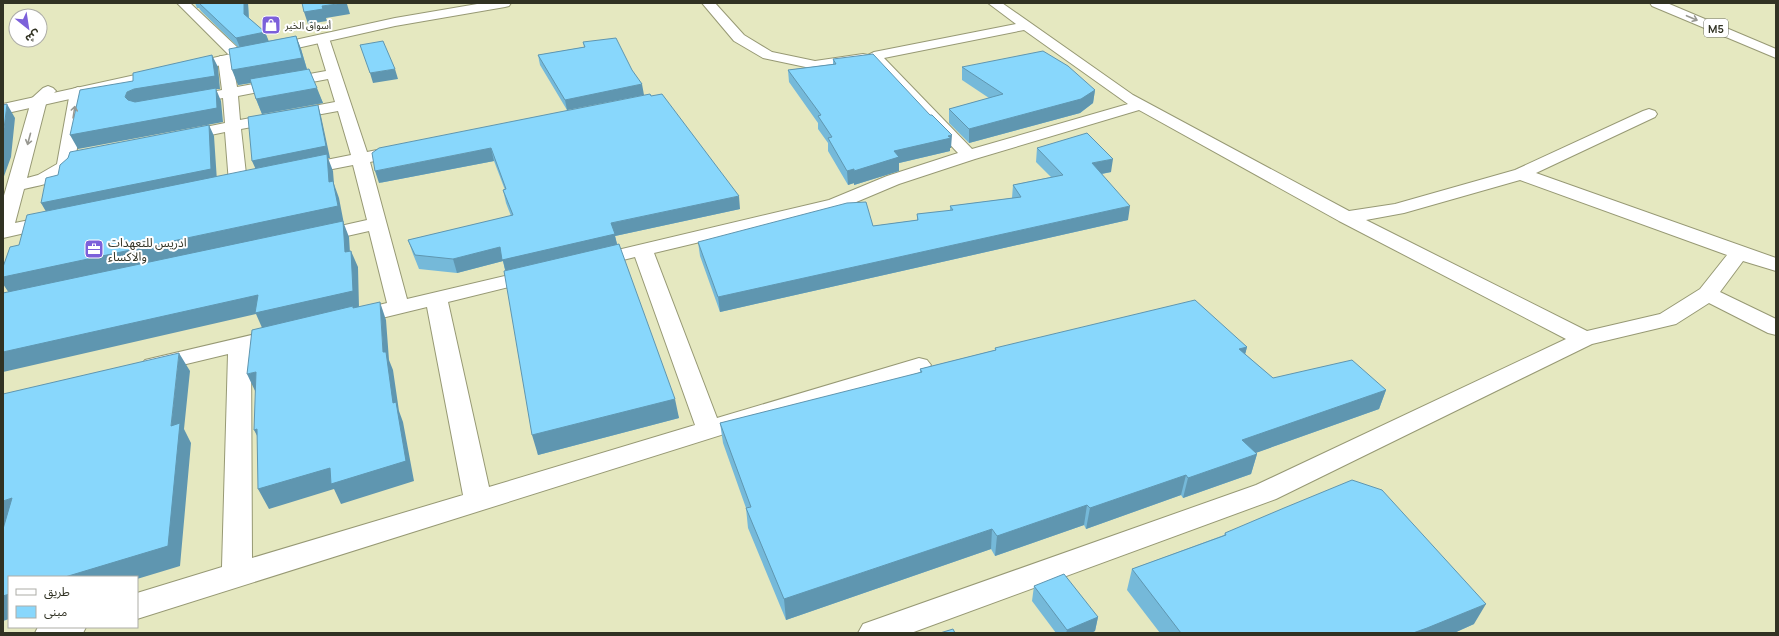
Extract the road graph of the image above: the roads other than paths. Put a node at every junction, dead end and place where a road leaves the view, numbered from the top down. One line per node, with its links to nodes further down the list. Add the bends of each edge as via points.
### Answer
1 (183, 3): 12 (main road)
2 (474, 3): 12 (main road, via 410,14)
3 (505, 3): 9 (main road, via 423,16)
4 (708, 3): 13 (main road, via 739,38 768,55 815,65)
5 (994, 3): 8 (main road)
6 (1656, 3): 11 (main road, M5, one-way to 11)
7 (1682, 3): 10 (main road, M5)
8 (1027, 26): 13 (main road); 21 (main road)
9 (323, 38): 12 (main road); 14 (main road)
10 (1776, 41)
11 (1776, 54)
12 (229, 55): 15 (main road); 16 (main road); 17 (main road)
13 (874, 56): 27 (main road)
14 (334, 74): 16 (main road); 20 (main road)
15 (78, 92): 17 (main road); 32 (main road, one-way to 15, via 53,175 75,157)
16 (230, 93): 19 (main road); 24 (main road)
17 (44, 96): 18 (main road); 22 (main road); 32 (main road, one-way to 32)
18 (3, 101)
19 (178, 102)
20 (343, 105): 24 (main road); 28 (main road)
21 (1141, 105): 27 (main road); 33 (main road)
22 (3, 109)
23 (1649, 114): 30 (main road)
24 (233, 126): 25 (main road); 31 (main road)
25 (165, 139)
26 (415, 147): 28 (main road)
27 (969, 155): 38 (main road, via 893,180 835,204)
28 (360, 158): 29 (main road); 35 (main road)
29 (284, 174)
30 (1521, 174): 33 (main road, via 1397,209); 39 (main road)
31 (238, 183)
32 (16, 186): 36 (main road)
33 (1346, 217): 49 (main road)
34 (66, 218): 36 (main road)
35 (378, 223): 37 (main road); 45 (main road)
36 (3, 231)
37 (300, 240)
38 (642, 250): 41 (main road); 53 (main road)
39 (1739, 253): 40 (main road); 43 (main road)
40 (1776, 265)
41 (573, 266)
42 (550, 271): 44 (main road)
43 (1708, 294): 47 (main road); 49 (main road, via 1668,319)
44 (436, 298): 45 (main road); 54 (main road)
45 (399, 307): 46 (main road)
46 (331, 323)
47 (1776, 328)
48 (301, 330): 50 (main road)
49 (1584, 339): 59 (main road, via 1266,492)
50 (240, 344): 52 (main road); 55 (main road)
51 (919, 365): 53 (main road)
52 (133, 370)
53 (709, 429): 54 (main road)
54 (478, 500): 55 (main road)
55 (237, 575): 56 (main road)
56 (138, 606)
57 (67, 628): 58 (main road)
58 (51, 633)
59 (874, 633)

